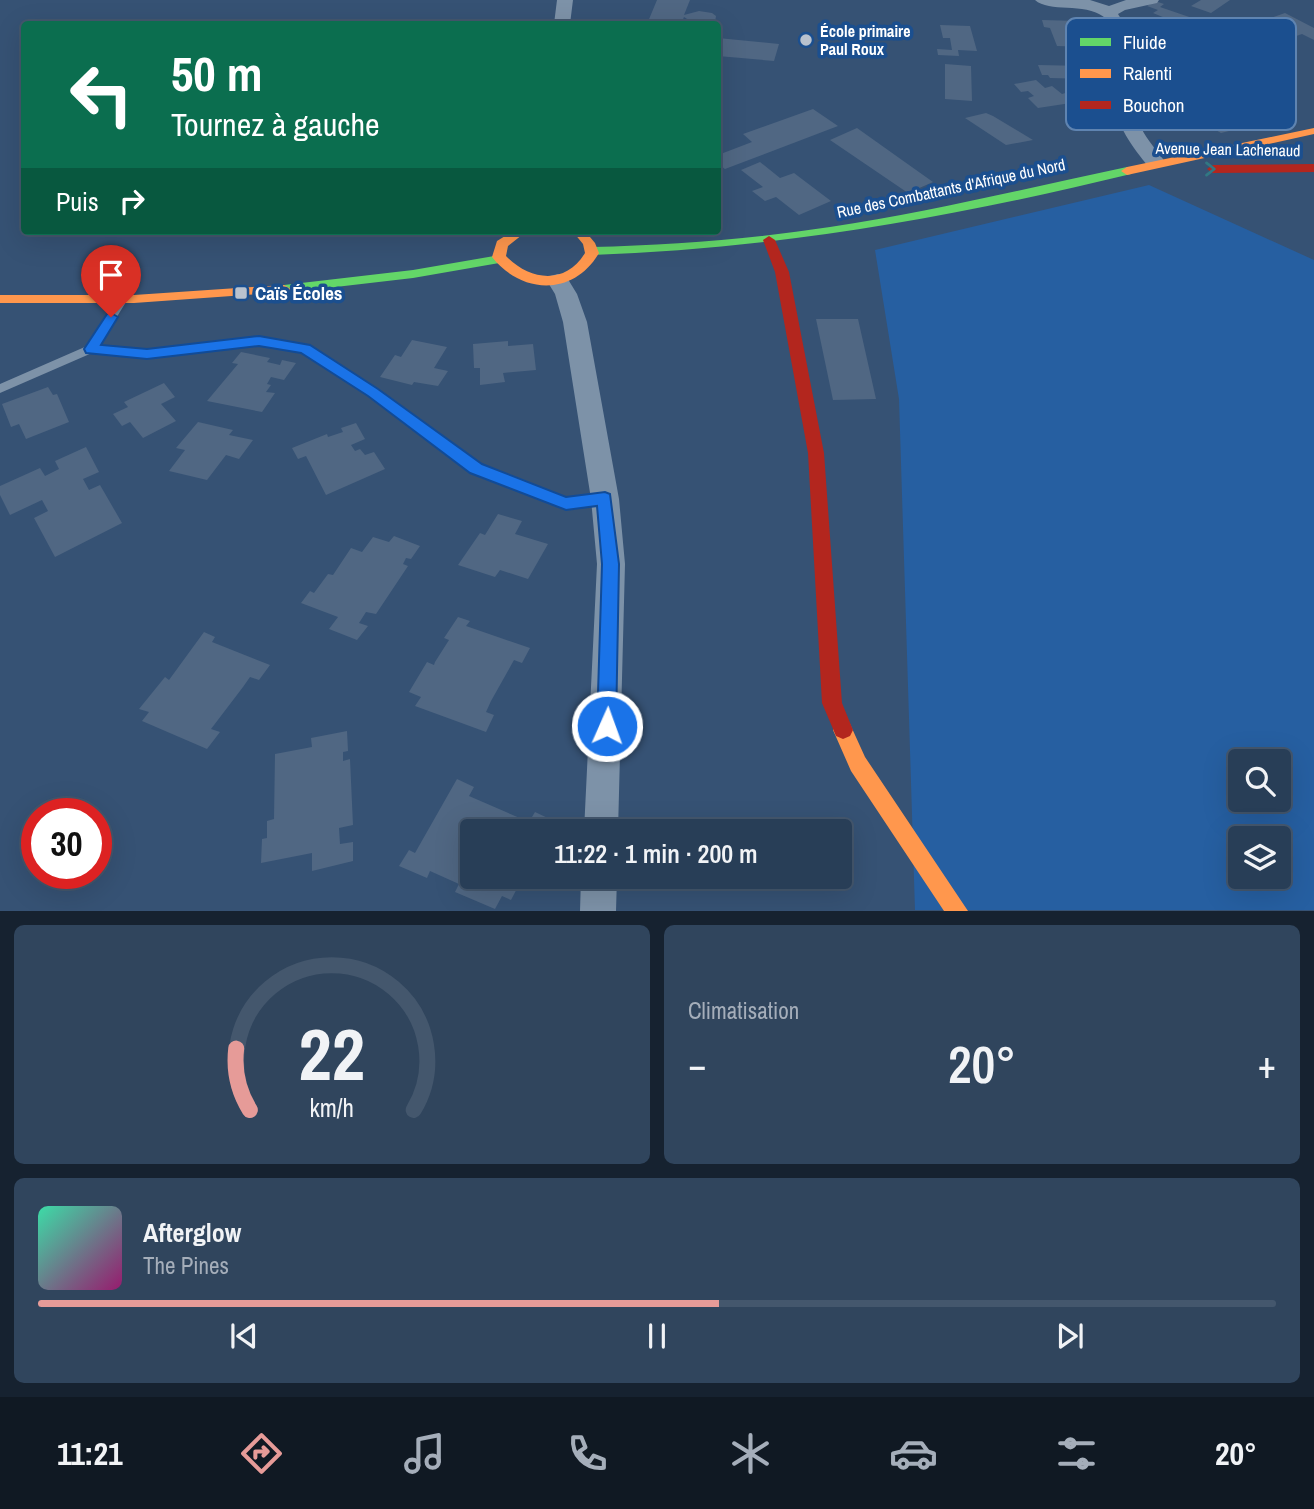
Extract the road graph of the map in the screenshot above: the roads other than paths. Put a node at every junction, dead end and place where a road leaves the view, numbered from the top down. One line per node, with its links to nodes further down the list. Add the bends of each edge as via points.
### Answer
1 (565, 0): 6 (street)
2 (1043, 0): 4 (street, via 1084,4)
3 (1151, 0): 4 (street)
4 (1109, 13): 5 (street)
5 (1112, 18)
6 (562, 21)
7 (1132, 130): 12 (street)
8 (1314, 131): 9 (main road, Rue des Combattants d'Afrique du Nord)
9 (1276, 139): 10 (main road, Rue des Combattants d'Afrique du Nord); 11 (main road, Avenue Jean Lachenaud)
10 (1246, 145): 12 (main road, Rue des Combattants d'Afrique du Nord); 13 (main road)
11 (1314, 157)
12 (1149, 164): 13 (main road, Avenue Jean Lachenaud, one-way to 13, via 1182,169); 17 (main road, Rue des Combattants d'Afrique du Nord, via 869,225)
13 (1283, 168): 14 (main road, Avenue Jean Lachenaud)
14 (1314, 168)
15 (515, 235): 19 (main road, via 505,242)
16 (582, 235): 18 (main road)
17 (769, 240): 18 (main road, Rue des Combattants d'Afrique du Nord); 29 (main road, via 782,272 816,453 832,703 858,764)
18 (592, 251): 20 (main road, via 579,272)
19 (499, 259): 20 (main road, via 511,274 523,279); 22 (main road, via 338,284)
20 (558, 281): 25 (street, via 575,321)
21 (0, 299): 22 (main road)
22 (121, 302): 23 (lane)
23 (91, 349): 24 (lane); 25 (lane, via 147,354 259,341 305,348 476,468 566,504)
24 (0, 389)
25 (605, 499): 26 (street, via 611,564)
26 (601, 819)
27 (599, 889): 28 (street)
28 (598, 911)
29 (957, 911)

